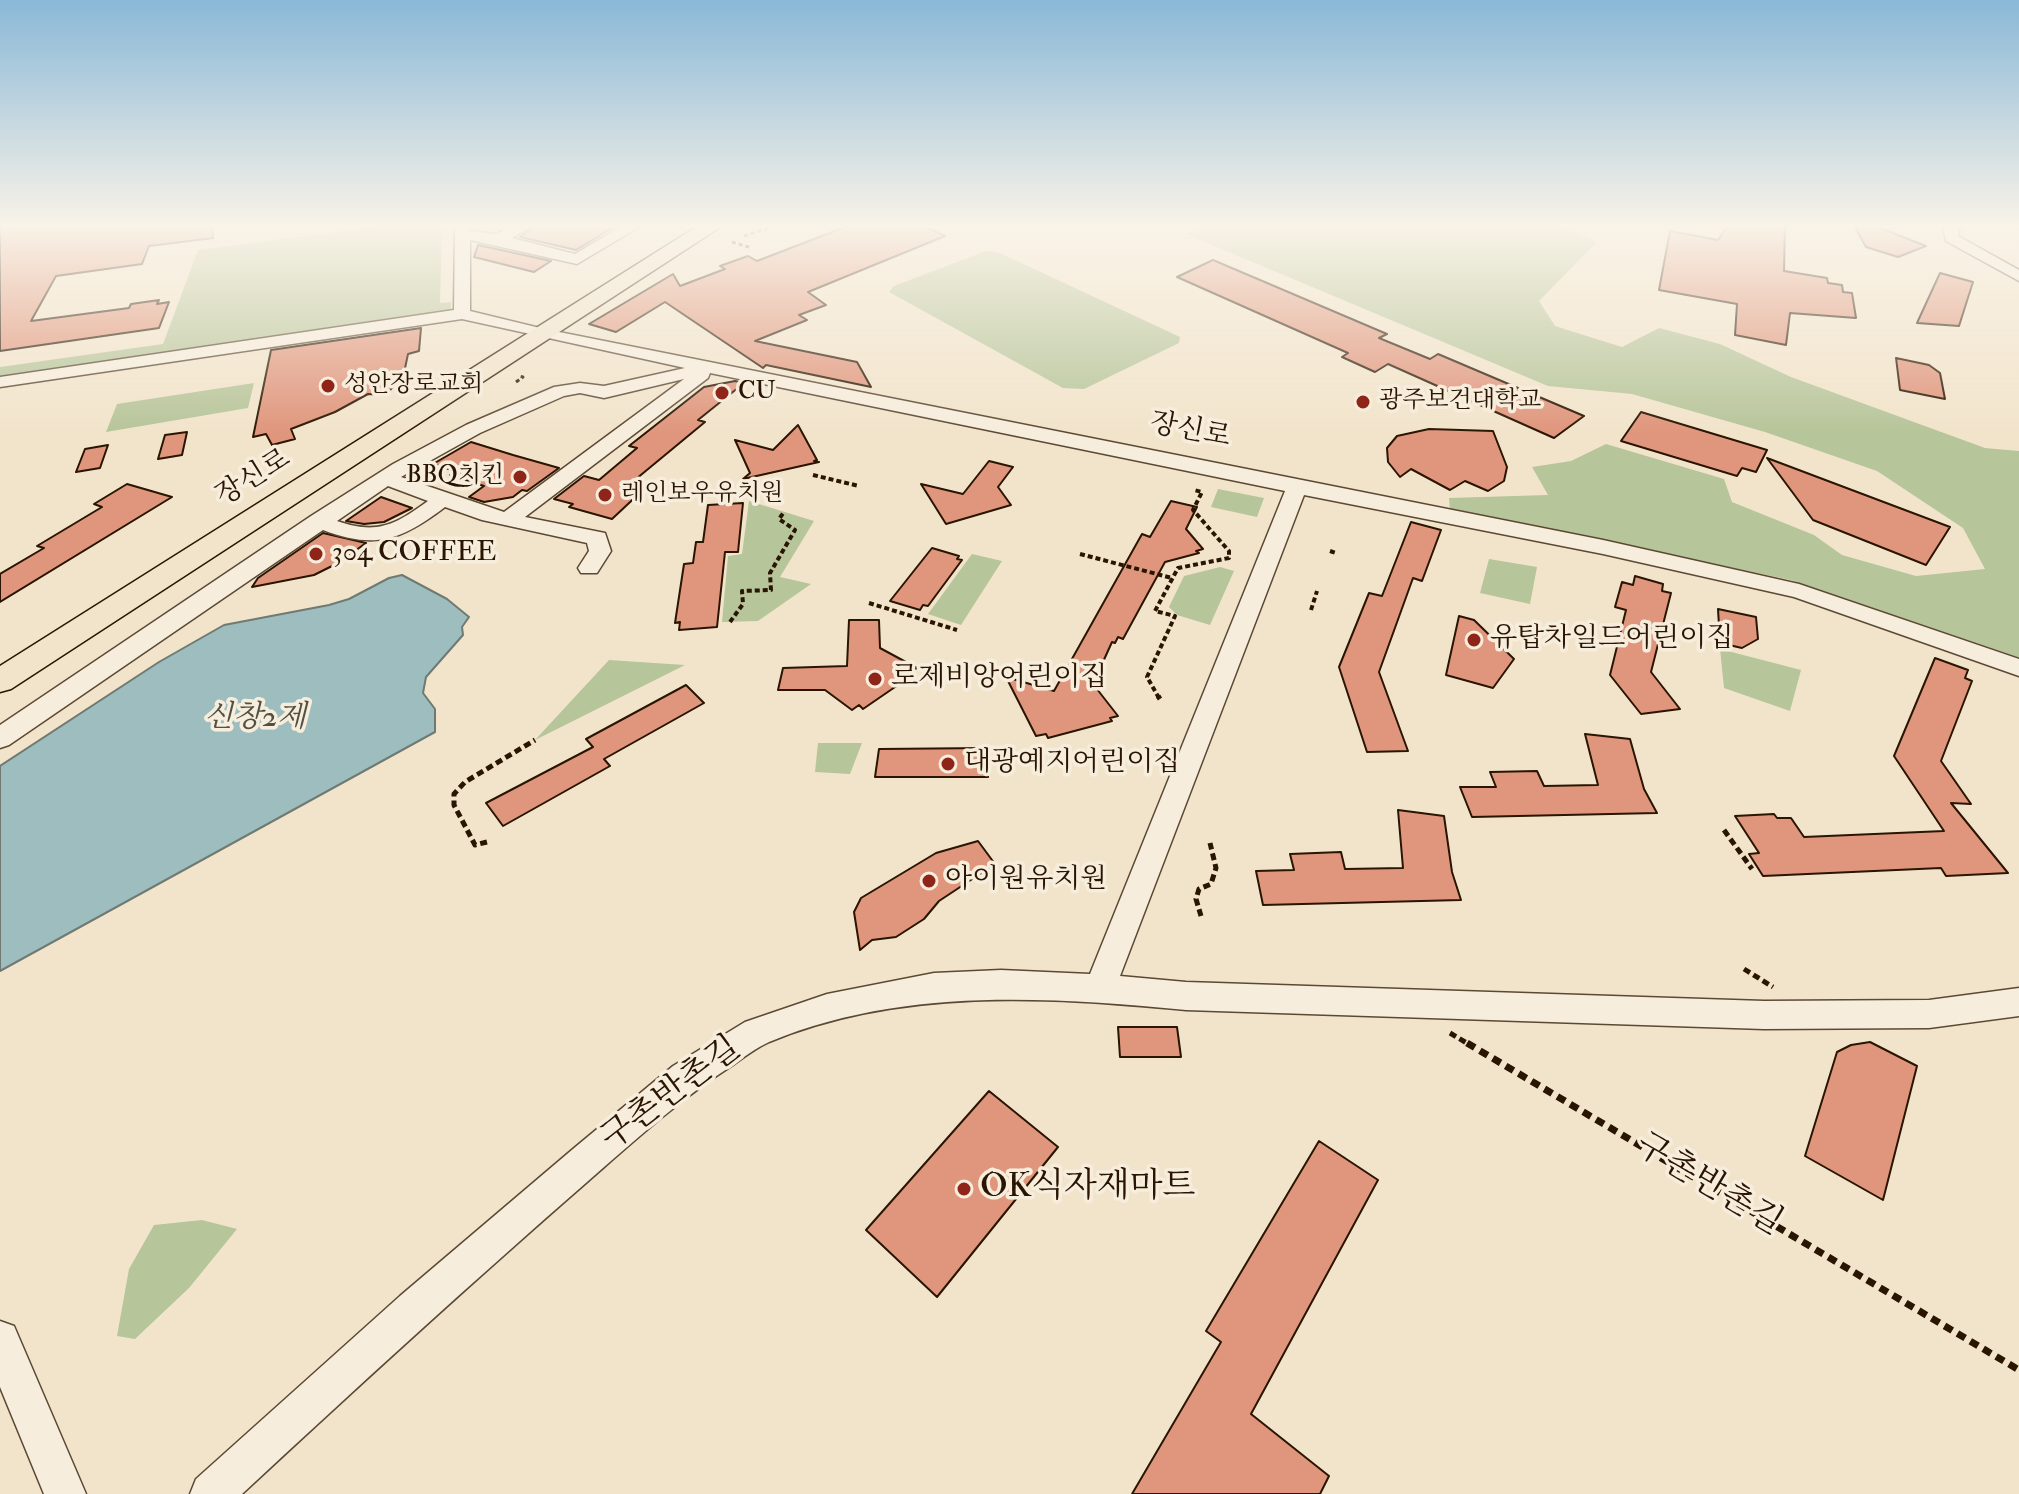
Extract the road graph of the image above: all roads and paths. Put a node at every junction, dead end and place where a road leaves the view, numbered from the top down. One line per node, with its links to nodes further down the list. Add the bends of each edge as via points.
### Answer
1 (462, 294): 3 (street)
2 (616, 294): 4 (main road, 장신로)
3 (462, 314): 4 (street); 7 (street)
4 (544, 334): 5 (street, 장신로); 27 (main road, 장신로)
5 (712, 368): 10 (street, via 604,392 560,391 473,429); 12 (street, 장신로); 16 (street)
6 (519, 376): 8 (path, via 523,377)
7 (0, 382)
8 (516, 382)
9 (813, 475): 11 (path)
10 (386, 478): 14 (street); 17 (street)
11 (859, 486)
12 (1297, 487): 26 (street, 장신로, via 1799,591); 38 (street)
13 (1194, 490): 20 (path, via 1202,492 1193,510 1229,551 1229,558 1178,568)
14 (442, 500): 16 (street); 17 (street, via 403,530 380,535 351,534)
15 (784, 512): 24 (path, via 779,519 795,530 770,573 771,590 742,591 743,604)
16 (510, 518): 19 (street, via 597,538 600,551)
17 (318, 521): 29 (street)
18 (1080, 554): 20 (path)
19 (589, 568)
20 (1172, 578): 28 (path, via 1155,611 1175,616 1147,677)
21 (1317, 591): 23 (path)
22 (869, 603): 25 (path)
23 (1311, 610)
24 (730, 622)
25 (957, 630)
26 (2019, 668)
27 (0, 681)
28 (1160, 699)
29 (0, 738)
30 (535, 740): 32 (path, via 454,794 454,805 475,845)
31 (1724, 830): 34 (path)
32 (487, 842)
33 (1210, 843): 35 (path, via 1216,875 1199,889)
34 (1752, 869)
35 (1201, 916)
36 (1744, 969): 37 (path)
37 (1773, 987)
38 (1100, 988): 39 (street, 구촌반촌길); 44 (street, 구촌반촌길, via 934,987 827,1008 756,1032 685,1077 585,1161)
39 (1398, 1002): 40 (street, 구촌반촌길, via 1764,1015 1929,1014); 42 (path, 구촌반촌길)
40 (2019, 1002)
41 (0, 1340): 43 (street)
42 (2019, 1370)
43 (65, 1494)
44 (211, 1494)

